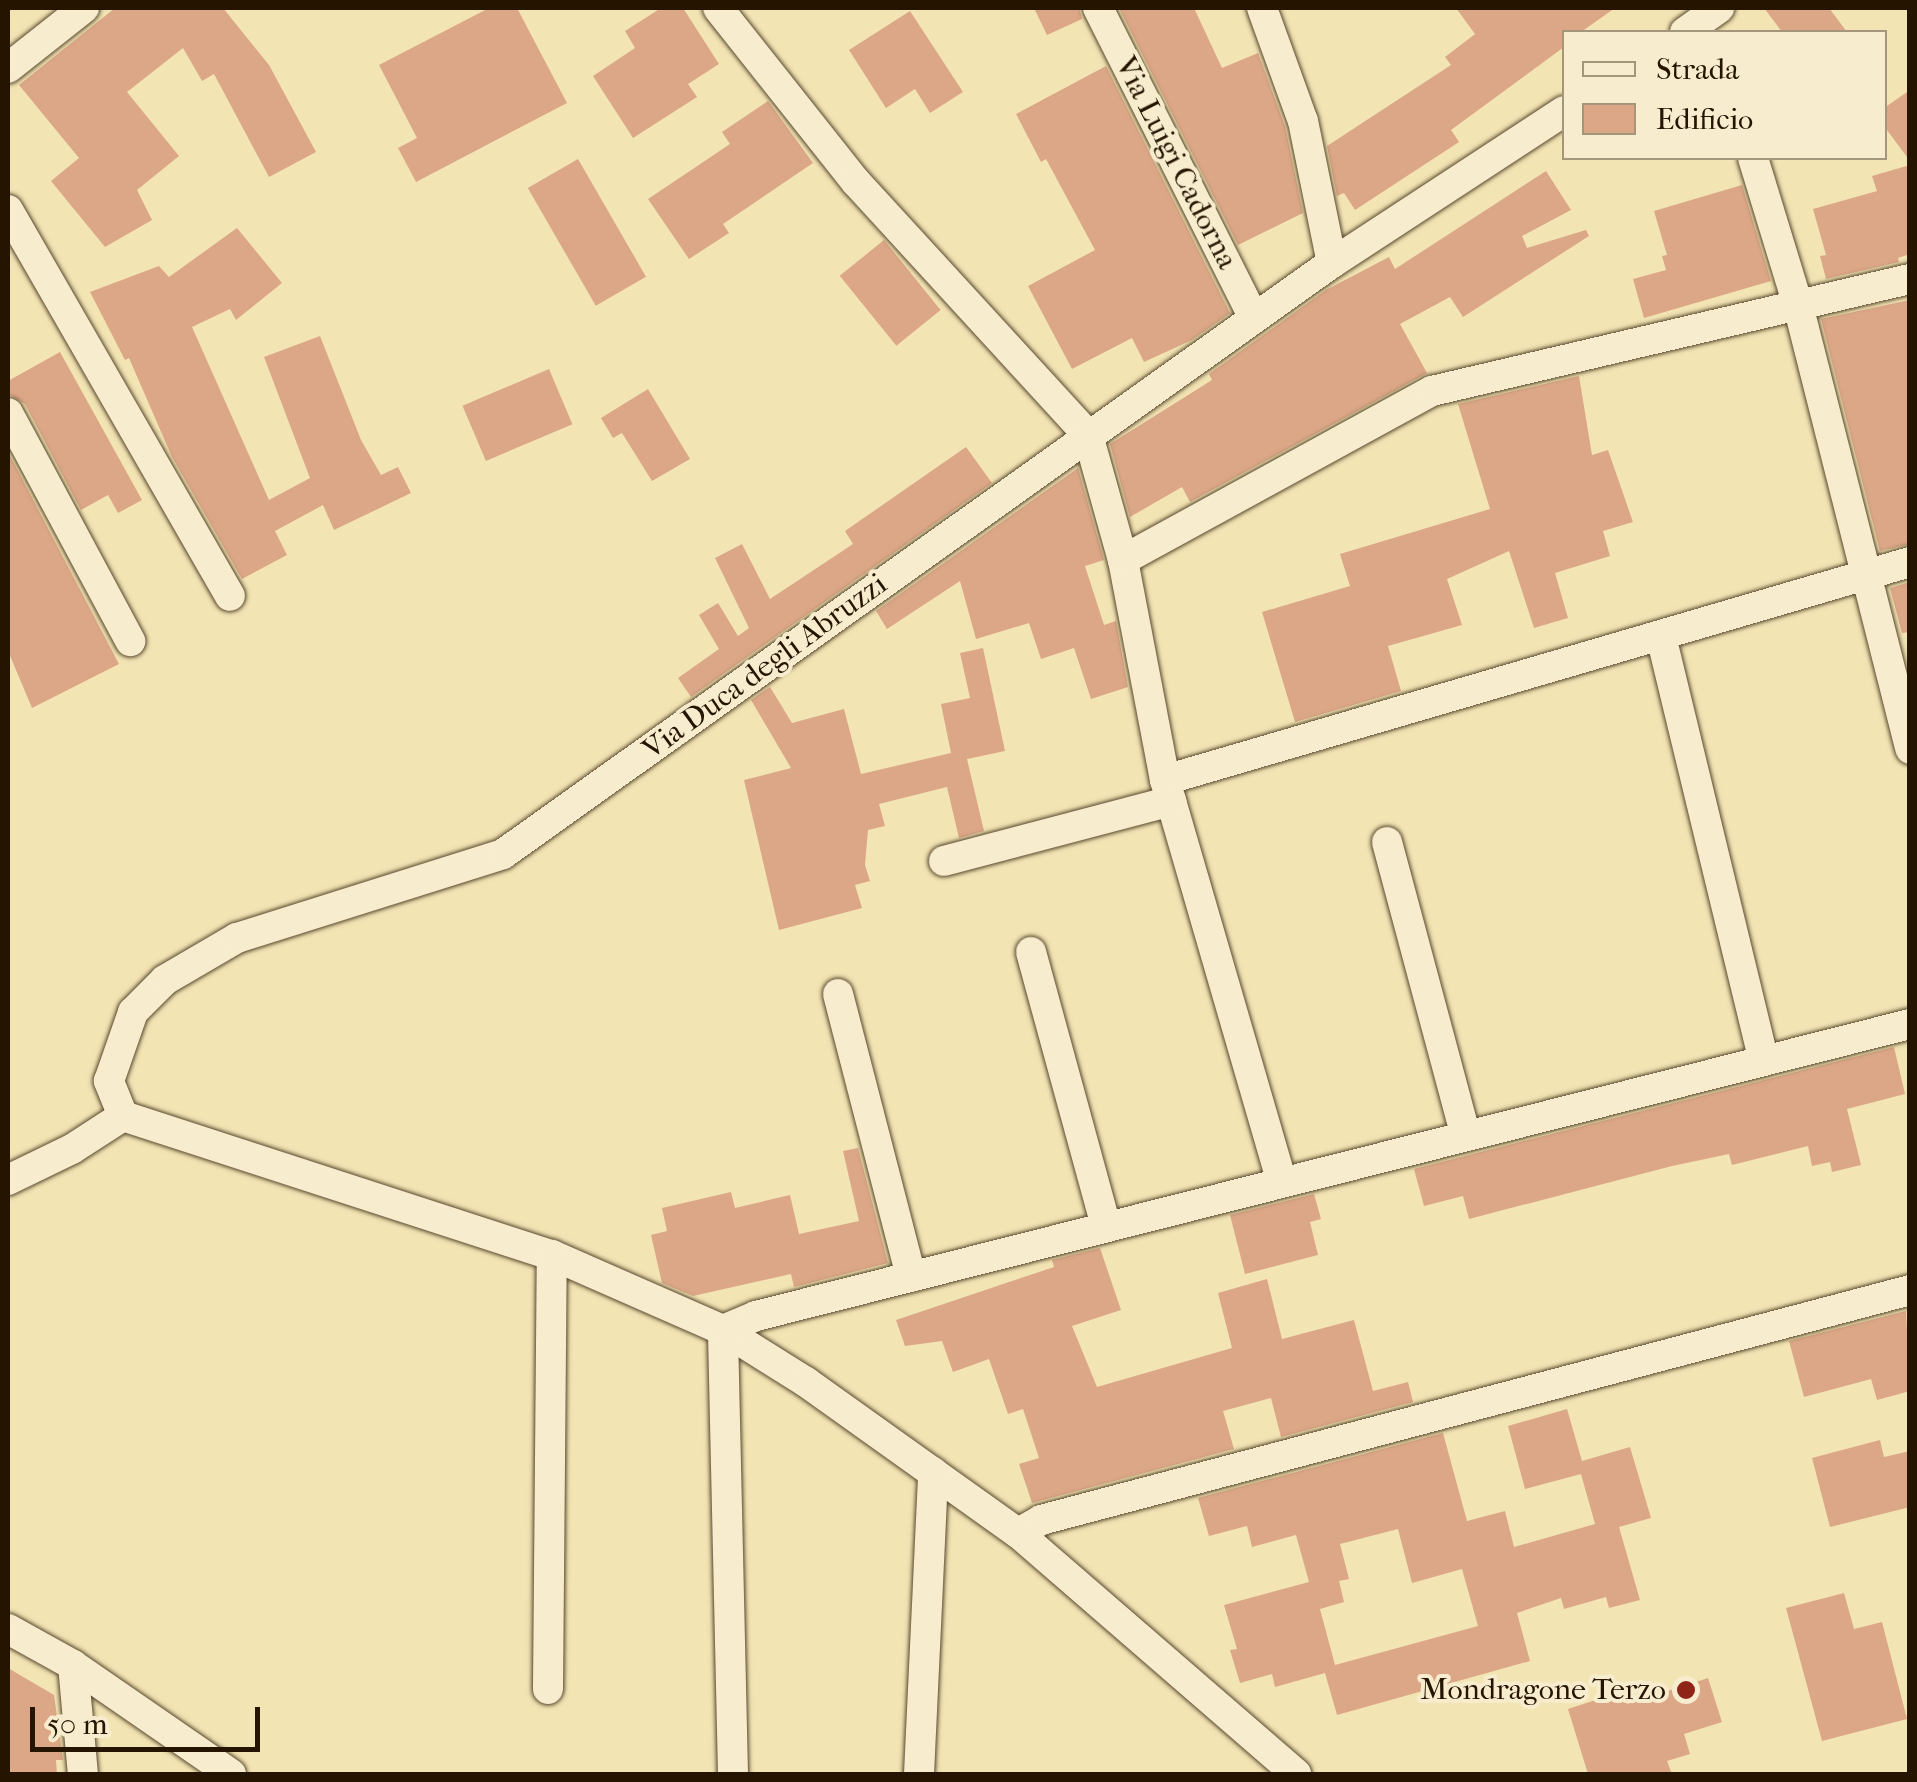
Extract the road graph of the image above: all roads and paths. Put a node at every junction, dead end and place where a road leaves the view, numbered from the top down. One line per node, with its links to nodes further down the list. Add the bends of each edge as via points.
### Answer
1 (84, 8): 5 (street)
2 (718, 8): 14 (street, via 856,182)
3 (1098, 8): 12 (street, Via Luigi Cadorna)
4 (1262, 8): 9 (street, via 1303,121)
5 (8, 68)
6 (1562, 112): 9 (street, Via Duca degli Abruzzi)
7 (1754, 160): 11 (street)
8 (8, 210): 18 (street)
9 (1332, 263): 12 (street, Via Duca degli Abruzzi)
10 (1910, 279): 11 (street)
11 (1798, 305): 15 (street, via 1432,391); 17 (street)
12 (1254, 318): 14 (street, Via Duca degli Abruzzi)
13 (8, 413): 20 (street)
14 (1088, 435): 15 (street); 29 (street, Via Duca degli Abruzzi, via 503,854 237,938 164,980 133,1012 109,1080)
15 (1122, 560): 22 (street)
16 (1910, 562): 17 (street)
17 (1868, 572): 19 (street); 21 (street)
18 (230, 596)
19 (1661, 636): 22 (street); 28 (street)
20 (130, 641)
21 (1910, 749)
22 (1168, 790): 24 (street); 32 (street)
23 (1387, 842): 30 (street)
24 (944, 861)
25 (1031, 952): 33 (street)
26 (838, 994): 35 (street)
27 (1910, 1024): 28 (street)
28 (1764, 1061): 30 (street)
29 (123, 1116): 31 (street); 34 (street)
30 (1466, 1136): 32 (street)
31 (8, 1180)
32 (1282, 1182): 33 (street)
33 (1106, 1227): 35 (street)
34 (552, 1255): 37 (street); 42 (street)
35 (911, 1276): 37 (street)
36 (1910, 1290): 39 (street, via 1041,1520)
37 (724, 1330): 38 (street); 45 (street)
38 (933, 1472): 39 (street); 46 (street)
39 (1018, 1533): 47 (street)
40 (8, 1629): 41 (street)
41 (73, 1665): 43 (street); 44 (street)
42 (548, 1689)
43 (83, 1774)
44 (231, 1774)
45 (734, 1774)
46 (919, 1774)
47 (1296, 1774)

